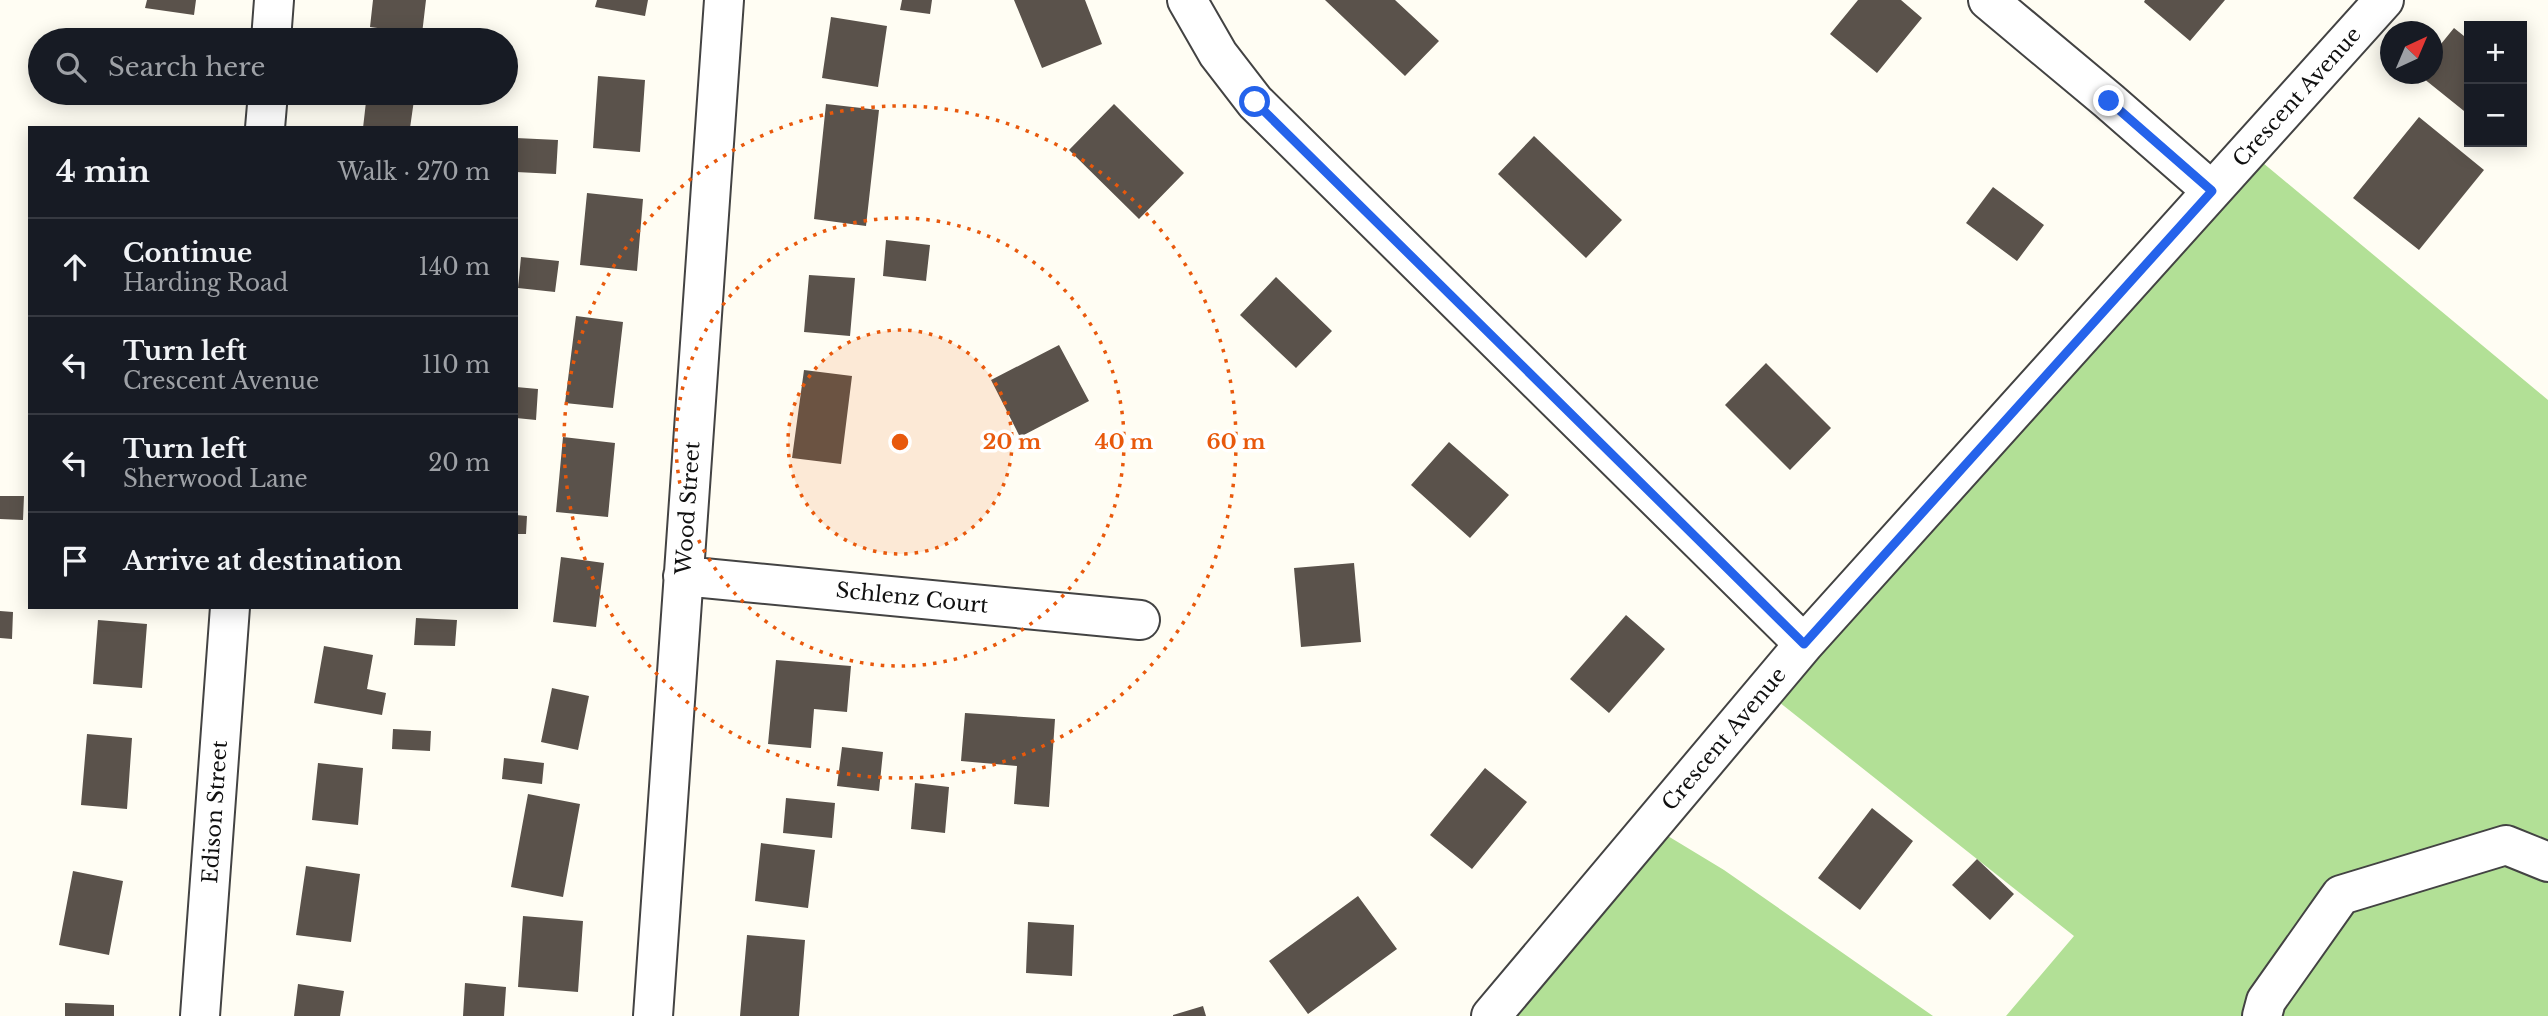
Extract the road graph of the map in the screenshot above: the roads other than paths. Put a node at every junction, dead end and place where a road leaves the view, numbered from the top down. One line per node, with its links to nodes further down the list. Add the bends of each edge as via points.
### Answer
1 (274, 0): 6 (street)
2 (724, 0): 10 (street, Wood Street)
3 (1187, 0): 13 (street, via 1218,54 1255,102)
4 (1988, 0): 9 (street)
5 (2384, 0): 9 (street, Crescent Avenue)
6 (272, 28)
7 (267, 105): 8 (street)
8 (265, 126)
9 (2212, 191): 13 (street, Crescent Avenue)
10 (684, 576): 12 (street, Schlenz Court); 16 (street, Wood Street)
11 (230, 609): 15 (street, Edison Street)
12 (1140, 620)
13 (1804, 644): 17 (street, Crescent Avenue)
14 (2548, 862): 18 (street, via 2507,845 2341,895 2266,1002)
15 (200, 1016)
16 (653, 1016)
17 (1491, 1016)
18 (2262, 1016)

